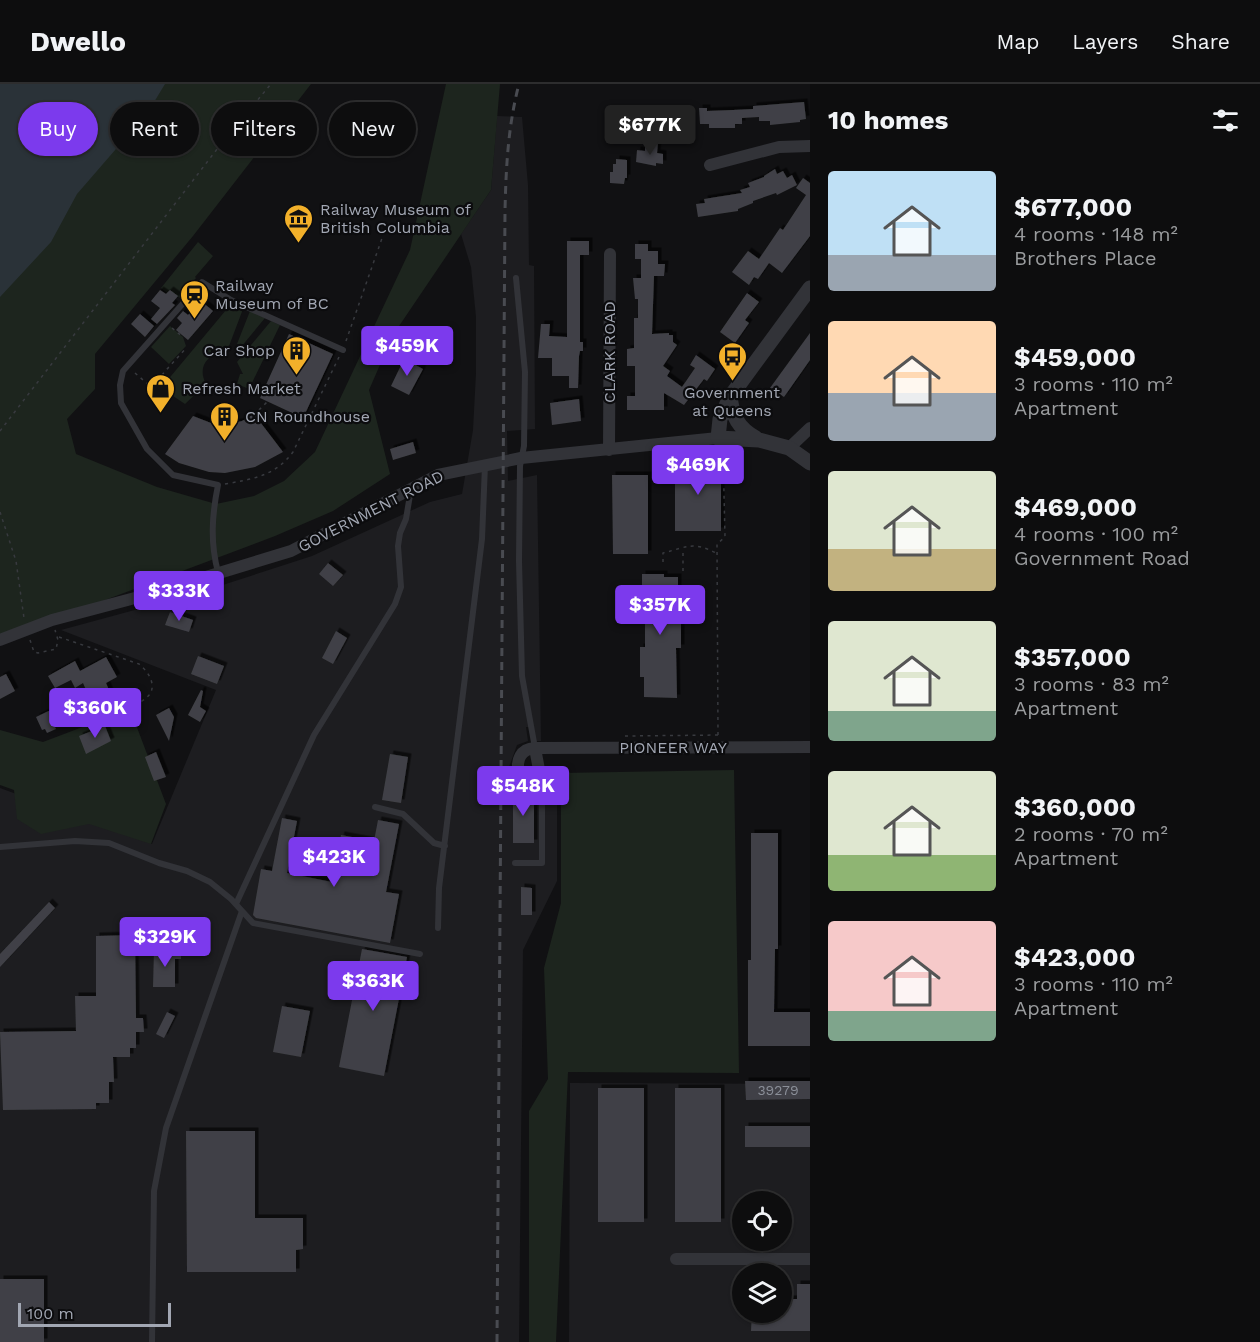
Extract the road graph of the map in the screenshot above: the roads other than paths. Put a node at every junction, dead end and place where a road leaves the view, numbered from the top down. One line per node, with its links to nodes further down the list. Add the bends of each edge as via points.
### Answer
1 (810, 146): 2 (street, via 779,147)
2 (710, 165)
3 (610, 254): 12 (street, CLARK ROAD)
4 (516, 278): 13 (lane, via 525,372)
5 (810, 288): 7 (street)
6 (343, 350): 17 (lane, via 231,300 202,282 123,371 121,404 147,449 173,475 218,485 212,527)
7 (730, 397): 9 (street, via 736,422); 10 (street, via 720,419)
8 (810, 428): 11 (street)
9 (759, 440): 10 (street); 11 (street)
10 (717, 444): 12 (street, GOVERNMENT ROAD)
11 (789, 448): 14 (street)
12 (609, 450): 13 (street, GOVERNMENT ROAD)
13 (521, 458): 15 (street, GOVERNMENT ROAD); 20 (lane, via 522,676)
14 (810, 463)
15 (485, 465): 16 (street, GOVERNMENT ROAD, via 438,475); 23 (lane, via 482,539)
16 (412, 489): 17 (street, GOVERNMENT ROAD, via 291,551); 26 (lane, via 400,532 401,587 395,604 314,735)
17 (218, 572): 18 (street, GOVERNMENT ROAD, via 52,620)
18 (0, 640)
19 (810, 747): 20 (street, PIONEER WAY)
20 (535, 748): 21 (street, via 541,769); 21 (street, via 523,752 518,769 524,780)
21 (538, 778): 25 (lane, via 542,783 542,863)
22 (375, 807): 23 (lane, via 403,814 434,843)
23 (445, 846): 28 (lane)
24 (0, 847): 26 (lane, via 75,841 109,843 210,882)
25 (515, 863)
26 (236, 904): 27 (lane)
27 (242, 911): 29 (lane, via 253,923); 32 (lane, via 165,1128 154,1191)
28 (438, 928)
29 (420, 954)
30 (676, 1259): 31 (street)
31 (810, 1259)
32 (152, 1342)

